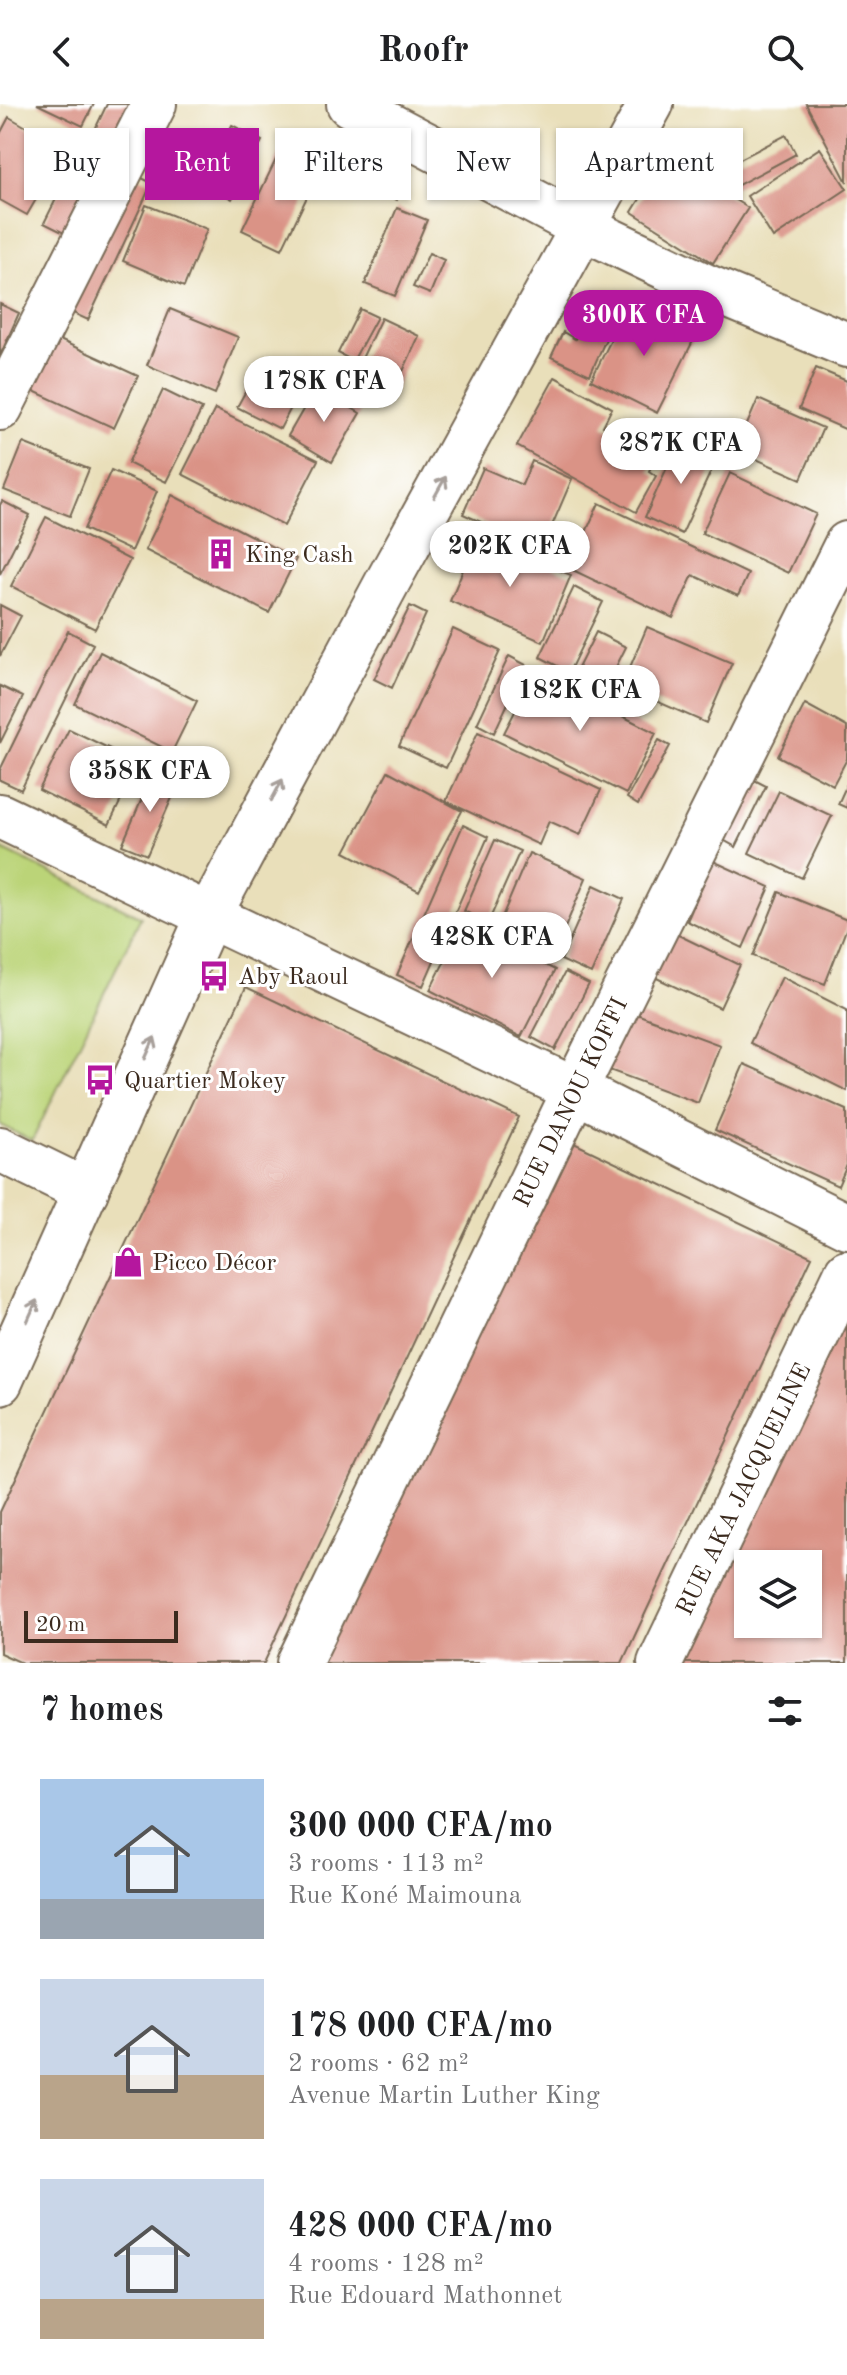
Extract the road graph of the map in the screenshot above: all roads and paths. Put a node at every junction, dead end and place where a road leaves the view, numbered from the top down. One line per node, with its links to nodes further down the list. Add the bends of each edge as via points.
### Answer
1 (154, 104): 6 (street)
2 (349, 104): 4 (street)
3 (651, 104): 4 (street)
4 (584, 228): 5 (street); 9 (street, one-way to 4)
5 (847, 345)
6 (0, 408)
7 (847, 544): 10 (street, RUE DANOU KOFFI)
8 (0, 816): 9 (street)
9 (209, 915): 10 (street); 12 (street, one-way to 9)
10 (575, 1090): 13 (street); 16 (street, RUE DANOU KOFFI)
11 (0, 1149): 12 (street)
12 (86, 1191): 15 (street, one-way to 12)
13 (847, 1226)
14 (847, 1272): 17 (street, RUE AKA JACQUELINE)
15 (0, 1382)
16 (299, 1663)
17 (660, 1663)

